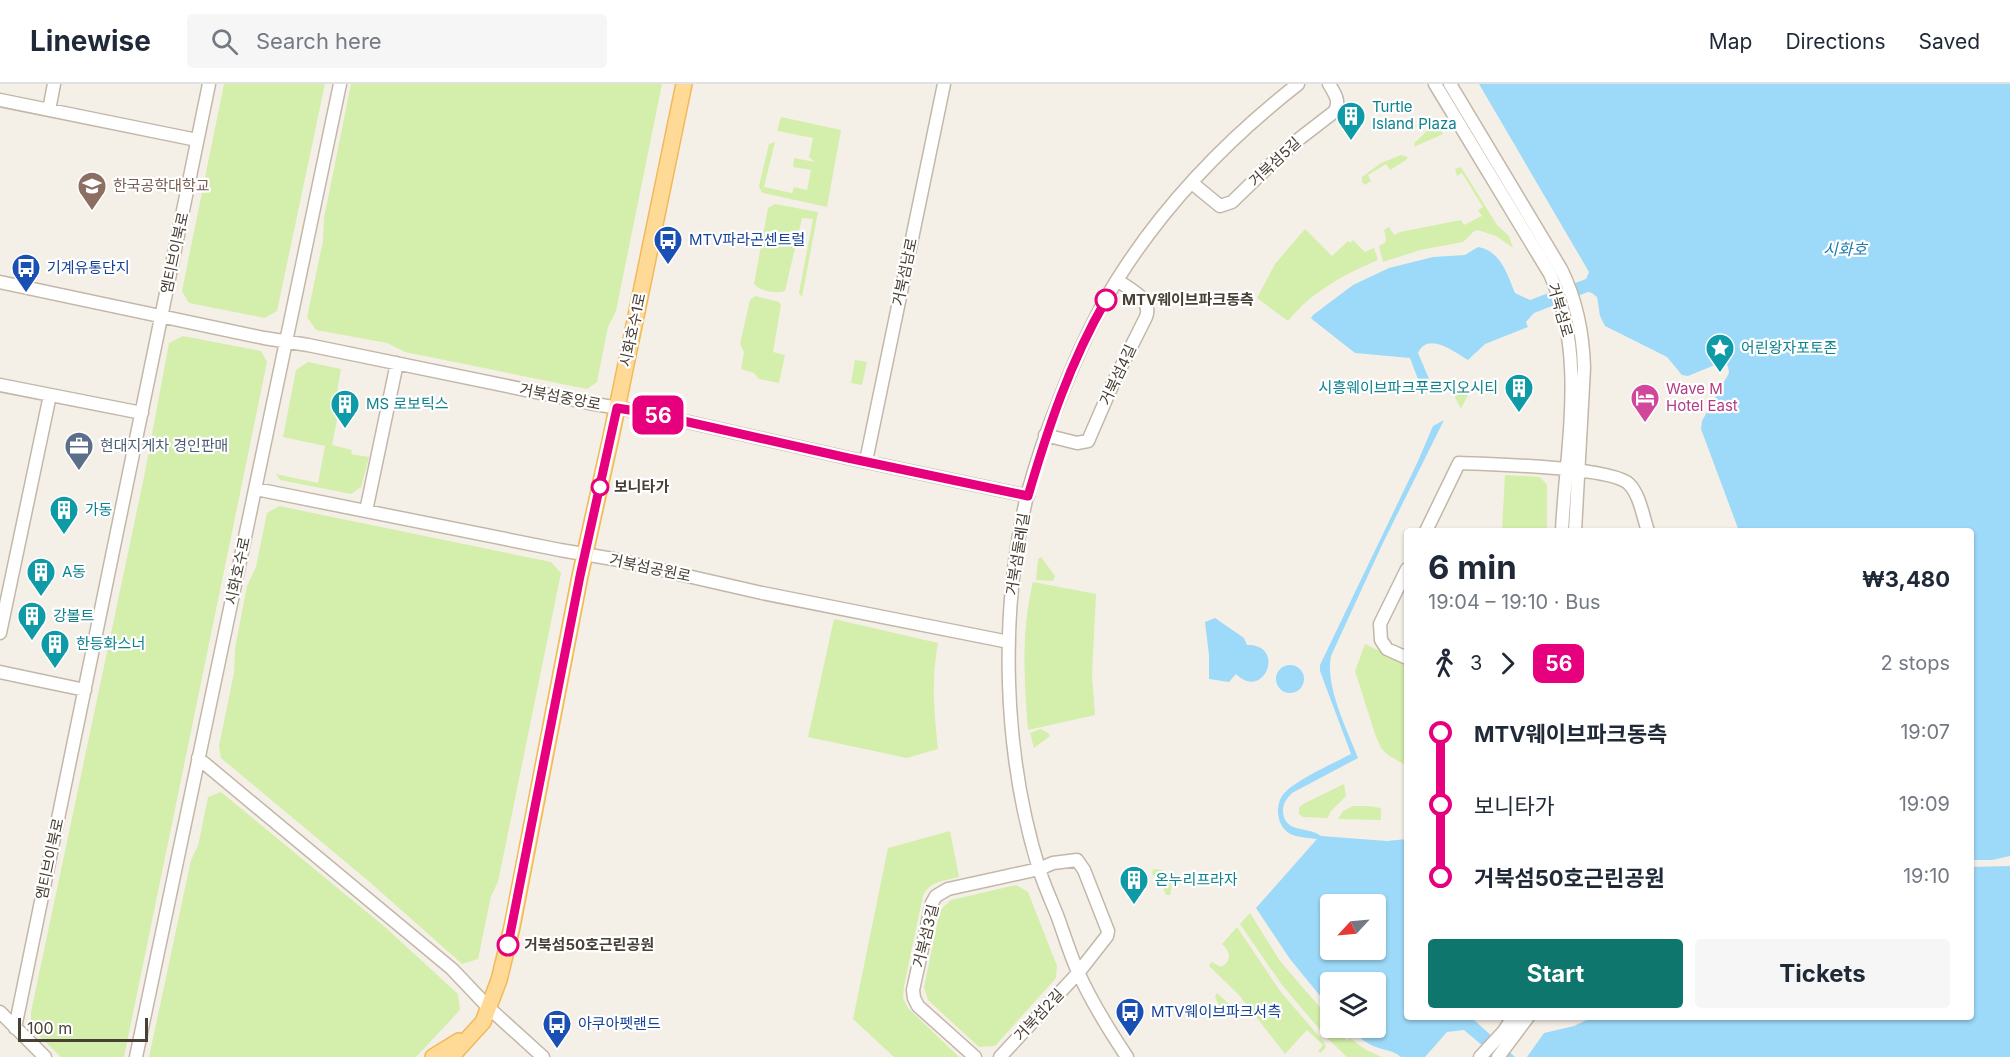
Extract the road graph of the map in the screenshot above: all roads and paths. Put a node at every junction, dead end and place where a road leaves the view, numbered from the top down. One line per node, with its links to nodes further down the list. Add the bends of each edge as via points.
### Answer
1 (54, 84): 11 (street)
2 (209, 84): 12 (street, 엠티브이북로)
3 (340, 84): 18 (street, 시화호수로)
4 (684, 84): 22 (main road, 시화호수1로)
5 (944, 84): 25 (street, 거북섬남로)
6 (1298, 84): 13 (street, 거북섬둘레길, via 1224,148)
7 (1329, 84): 13 (street, 거북섬5길, via 1338,99 1334,112 1232,202 1220,206)
8 (1435, 84): 14 (street, 거북섬로)
9 (1450, 84): 14 (street)
10 (0, 100): 11 (street)
11 (49, 110): 12 (street)
12 (198, 140): 17 (street, 엠티브이북로)
13 (1192, 183): 15 (street, 거북섬둘레길)
14 (1556, 272): 26 (street, 거북섬로, via 1568,328 1572,373); 26 (street, via 1571,288 1584,350)
15 (1117, 280): 24 (street, 거북섬둘레길, via 1078,353); 24 (street, 거북섬4길, via 1143,299 1149,311 1088,441 1077,443)
16 (0, 282): 17 (street)
17 (162, 316): 18 (street, 거북섬중앙로); 23 (street, 엠티브이북로)
18 (286, 341): 19 (street, 거북섬중앙로); 27 (street, 시화호수로)
19 (397, 363): 22 (street, 거북섬중앙로); 29 (street)
20 (0, 384): 21 (street)
21 (50, 395): 23 (street); 36 (street)
22 (617, 408): 25 (street, 거북섬중앙로); 34 (main road, 시화호수1로)
23 (142, 413): 40 (street, 엠티브이북로)
24 (1046, 435): 28 (street, 거북섬둘레길)
25 (866, 461): 28 (street, 거북섬중앙로)
26 (1572, 470): 30 (street, via 1459,463); 31 (street, 거북섬로); 32 (street); 33 (street, via 1610,475 1628,483 1634,489)
27 (256, 489): 29 (street, 거북섬공원로); 41 (street, 시화호수로)
28 (1028, 496): 37 (street, 거북섬둘레길, via 1010,610)
29 (366, 511): 34 (street, 거북섬공원로)
30 (1427, 528)
31 (1562, 528)
32 (1575, 528)
33 (1647, 528)
34 (585, 555): 37 (street, 거북섬공원로); 44 (main road, 시화호수1로, via 512,927)
35 (1404, 575): 38 (street, via 1379,632 1387,649)
36 (0, 633)
37 (1009, 642): 42 (street, 거북섬둘레길, via 1013,731 1022,797)
38 (1404, 657)
39 (0, 672): 40 (street)
40 (85, 690): 48 (street, 엠티브이북로)
41 (198, 758): 44 (street, via 452,969); 52 (street, 시화호수로)
42 (1039, 869): 43 (street, 거북섬둘레길); 43 (street, 거북섬2길, via 1071,859 1081,863 1106,926 1107,936); 57 (street, 거북섬3길, via 948,889 932,903 914,998)
43 (1078, 973): 58 (street, 거북섬2길); 59 (street, 거북섬둘레길)
44 (489, 1008): 49 (main road, 시화호수1로); 56 (street)
45 (0, 1012): 48 (street)
46 (1512, 1020): 50 (street)
47 (1525, 1020): 50 (street)
48 (15, 1028): 51 (street)
49 (472, 1034): 53 (main road); 54 (main road, 시화호수1로); 55 (main road)
50 (1509, 1034): 60 (street); 61 (street)
51 (45, 1057)
52 (136, 1057)
53 (433, 1057)
54 (451, 1057)
55 (462, 1057)
56 (543, 1057)
57 (975, 1057)
58 (1000, 1057)
59 (1127, 1057)
60 (1480, 1057)
61 (1498, 1057)

